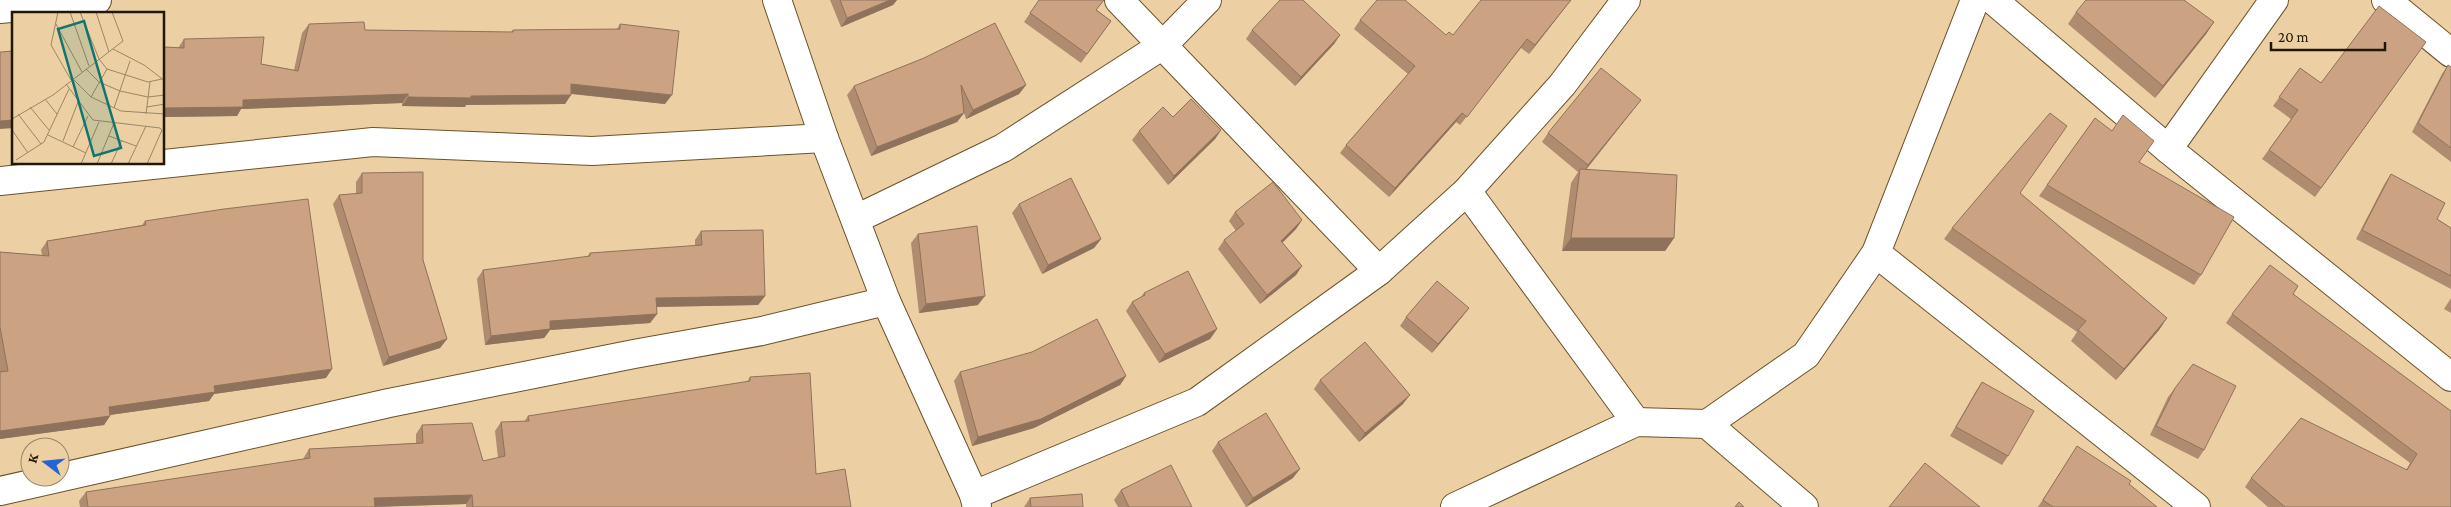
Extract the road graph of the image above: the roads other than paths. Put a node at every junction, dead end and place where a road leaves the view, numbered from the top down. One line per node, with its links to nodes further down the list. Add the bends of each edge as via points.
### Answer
1 (97, 0): 10 (street)
2 (777, 0): 13 (street)
3 (1119, 0): 11 (street)
4 (1207, 0): 11 (street)
5 (1626, 0): 18 (street, via 1562,85)
6 (1974, 0): 20 (street)
7 (1993, 0): 14 (street)
8 (2274, 0): 14 (street)
9 (2386, 0): 12 (street)
10 (0, 9)
11 (1163, 45): 19 (street, via 1003,148); 21 (street)
12 (2451, 53)
13 (824, 138): 15 (street, via 592,151 373,142); 19 (street)
14 (2168, 149): 23 (street)
15 (165, 164)
16 (153, 165): 17 (street)
17 (0, 181)
18 (1466, 191): 21 (street); 24 (street)
19 (856, 219): 22 (street)
20 (1876, 253): 25 (street, via 1806,355); 30 (street)
21 (1379, 271): 27 (street, via 1197,402)
22 (886, 301): 26 (street, via 762,331 389,403); 27 (street)
23 (2451, 377)
24 (1636, 422): 25 (street); 28 (street)
25 (1707, 424): 29 (street)
26 (0, 491)
27 (976, 501)
28 (1455, 507)
29 (1804, 507)
30 (2196, 507)

